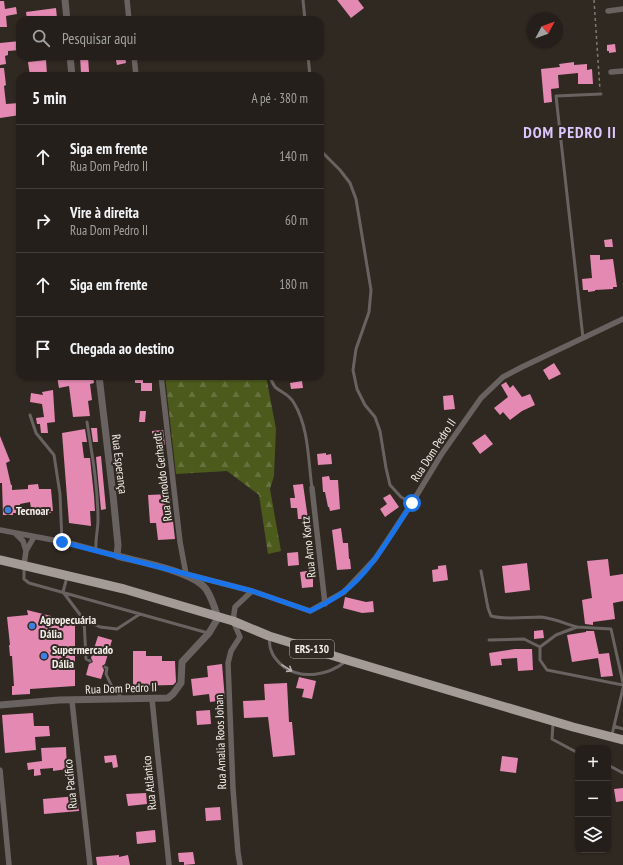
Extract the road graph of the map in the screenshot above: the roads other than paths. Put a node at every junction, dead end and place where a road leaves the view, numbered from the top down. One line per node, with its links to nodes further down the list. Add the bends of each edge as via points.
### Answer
1 (65, 0): 6 (street)
2 (127, 0): 7 (street)
3 (303, 0): 8 (lane)
4 (623, 9): 5 (street)
5 (608, 10)
6 (67, 16)
7 (129, 16)
8 (305, 16)
9 (70, 60): 13 (street)
10 (134, 60): 14 (street)
11 (308, 60): 15 (lane)
12 (623, 71): 16 (street)
13 (72, 72)
14 (136, 72)
15 (310, 72)
16 (611, 72)
17 (601, 94): 20 (lane, via 556,96)
18 (324, 154): 27 (lane, via 350,183 356,199 371,290 370,312 356,349 353,370 357,389 375,417 380,431 390,485 401,497)
19 (623, 319): 20 (street, Rua Dom Pedro II)
20 (583, 338): 27 (street, Rua Dom Pedro II, via 503,377 481,398 441,455)
21 (99, 380): 34 (street, Rua Esperança, via 118,545)
22 (161, 380): 38 (street, Rua Arnoldo Gerhardt)
23 (271, 380): 26 (lane, via 275,387 288,394 299,414 308,449)
24 (30, 415): 31 (lane, via 36,433 54,454 60,494)
25 (87, 422): 32 (lane, via 98,521)
26 (312, 488): 42 (street, Rua Arno Kortz)
27 (412, 503): 42 (street, Rua Dom Pedro II, via 375,559 344,592)
28 (0, 530): 29 (street)
29 (15, 533): 30 (street); 33 (street, via 23,541)
30 (34, 537): 31 (street); 33 (street)
31 (62, 542): 32 (street)
32 (96, 550): 34 (street)
33 (26, 551): 36 (street)
34 (117, 556): 38 (street)
35 (0, 560): 36 (main road, ERS-130)
36 (24, 565): 39 (main road, ERS-130); 41 (lane, via 24,579)
37 (481, 572): 47 (lane, via 491,616 543,617)
38 (186, 574): 40 (street, Rua Dom Pedro II); 44 (street, via 205,588 214,603)
39 (68, 575): 41 (lane); 44 (main road, ERS-130)
40 (252, 591): 42 (street, Rua Dom Pedro II, via 310,611); 46 (street, via 235,606)
41 (64, 592): 43 (lane); 45 (lane)
42 (325, 604)
43 (140, 613): 45 (lane, via 117,629 100,627); 48 (lane)
44 (218, 618): 46 (main road, ERS-130); 48 (street, Rua Dom Pedro II)
45 (84, 620): 53 (lane, via 86,659)
46 (233, 621): 49 (main road, ERS-130); 72 (street, Rua Amalia Roos Johan, via 240,637 231,651 228,664 233,789)
47 (577, 627): 51 (lane, via 556,635); 55 (lane, via 611,629)
48 (209, 633): 57 (street, Rua Dom Pedro II, via 182,662 181,683 173,694 168,698)
49 (269, 636): 52 (main road, ERS-130); 52 (lane, one-way to 52, via 271,650 278,662 290,671 304,675 322,674)
50 (489, 640): 51 (lane, via 524,639)
51 (540, 647): 55 (lane, via 540,660 547,670)
52 (347, 660): 60 (main road, ERS-130)
53 (90, 661)
54 (105, 667): 56 (lane, via 111,685)
55 (623, 686): 61 (lane)
56 (123, 699): 57 (street, Rua Dom Pedro II); 58 (street, Rua Dom Pedro II)
57 (152, 699): 71 (street, Rua Atlântico)
58 (72, 701): 59 (street, Rua Dom Pedro II); 70 (street, Rua Pacífico)
59 (0, 704)
60 (553, 721): 63 (main road, ERS-130); 65 (lane, via 552,739)
61 (614, 726): 62 (lane); 63 (lane)
62 (623, 728)
63 (611, 737): 64 (main road, ERS-130)
64 (623, 740)
65 (575, 751)
66 (611, 767): 68 (lane)
67 (0, 770): 69 (street)
68 (623, 773)
69 (9, 865)
70 (90, 865)
71 (169, 865)
72 (240, 865)

